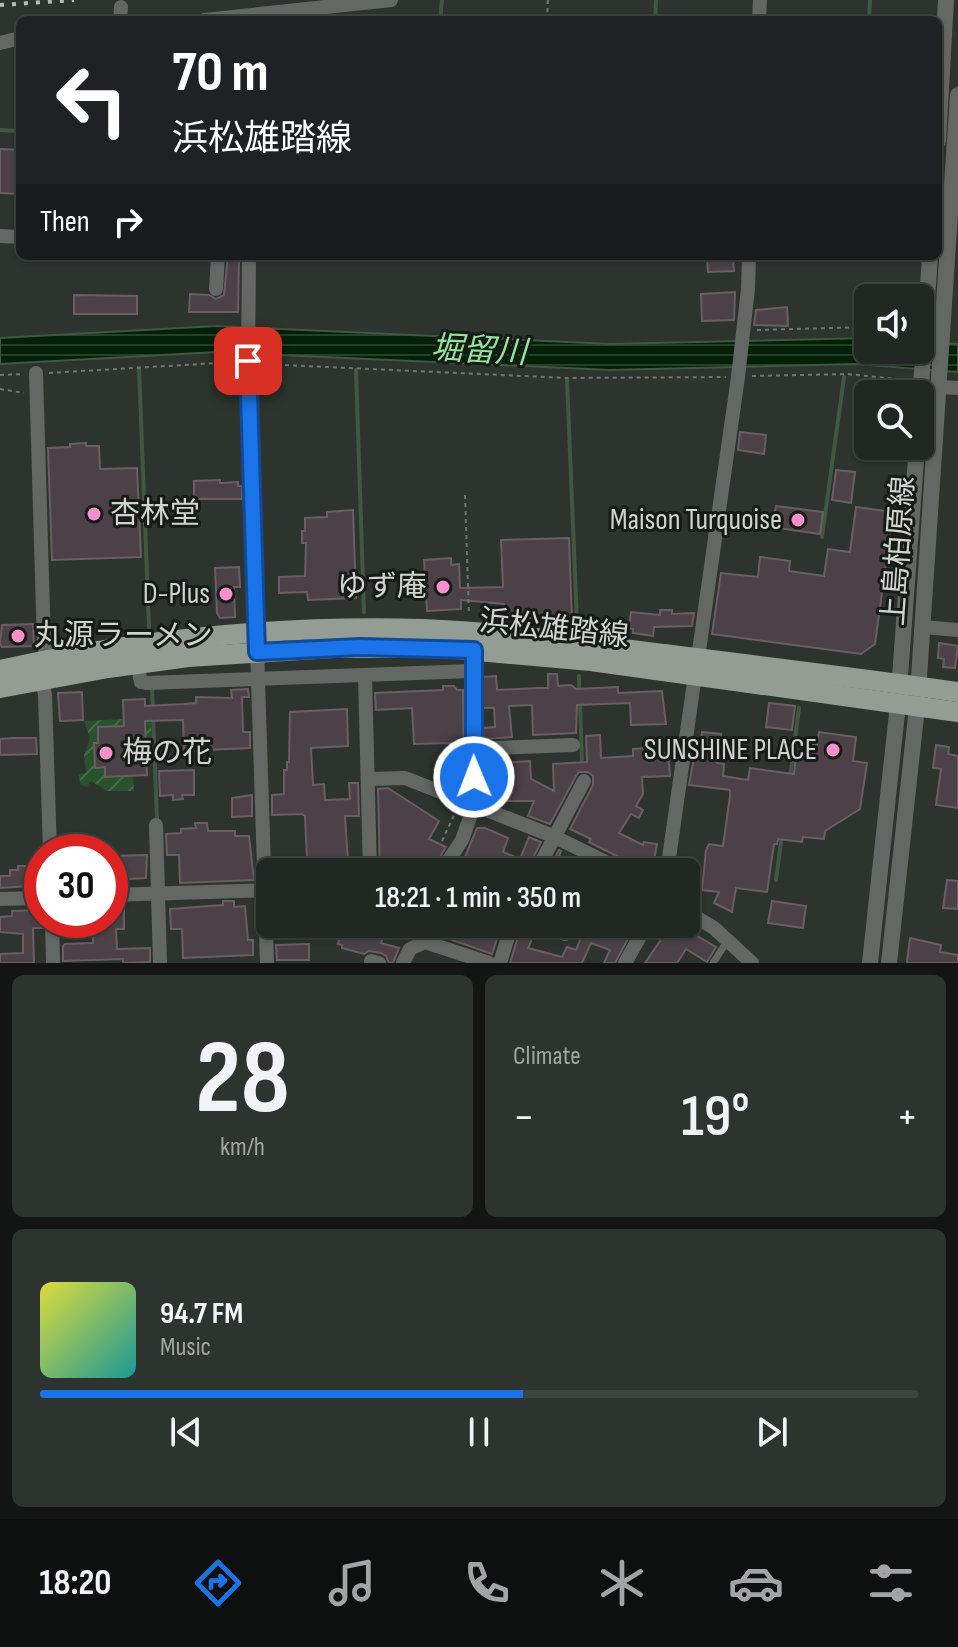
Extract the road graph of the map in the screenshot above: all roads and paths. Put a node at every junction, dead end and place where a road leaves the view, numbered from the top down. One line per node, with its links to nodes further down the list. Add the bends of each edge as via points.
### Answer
1 (391, 0): 3 (street)
2 (946, 0): 5 (street)
3 (338, 3): 4 (street)
4 (236, 16)
5 (942, 44)
6 (958, 95): 7 (street, 上島柏原線)
7 (953, 232): 15 (street, 上島柏原線)
8 (218, 260): 13 (street)
9 (249, 260): 17 (street)
10 (749, 260): 16 (street)
11 (930, 260): 12 (street, 上島柏原線)
12 (931, 284)
13 (216, 289)
14 (854, 328): 16 (path)
15 (934, 329)
16 (743, 332): 20 (street)
17 (248, 363): 18 (path); 20 (path, via 567,378); 32 (street)
18 (36, 373): 19 (path); 25 (street)
19 (0, 375)
20 (738, 376): 21 (path, via 848,374); 35 (street)
21 (918, 380)
22 (934, 382): 23 (street)
23 (958, 388)
24 (0, 389): 25 (path)
25 (37, 398): 33 (street)
26 (916, 460): 43 (street, 上島柏原線)
27 (928, 460): 29 (street, 上島柏原線)
28 (465, 495): 31 (path)
29 (923, 627): 30 (street); 43 (street, 上島柏原線)
30 (958, 630)
31 (471, 641): 32 (main road, 浜松雄踏線, via 348,628); 35 (main road, 浜松雄踏線); 37 (street)
32 (257, 642): 33 (main road, 浜松雄踏線, via 150,642); 34 (main road, 浜松雄踏線); 39 (street)
33 (47, 659): 36 (main road, 浜松雄踏線)
34 (137, 663): 39 (street, via 141,682 146,683); 40 (main road, 浜松雄踏線)
35 (696, 667): 43 (main road, 浜松雄踏線); 59 (street)
36 (0, 670)
37 (472, 671): 38 (street); 46 (street)
38 (365, 675): 39 (street); 47 (street)
39 (258, 678): 54 (street)
40 (42, 680): 41 (main road, 浜松雄踏線); 51 (street)
41 (0, 688)
42 (958, 692): 43 (main road, 浜松雄踏線)
43 (908, 695): 44 (main road, 浜松雄踏線); 82 (street, 上島柏原線); 83 (street, 上島柏原線)
44 (958, 712)
45 (573, 745): 46 (street)
46 (473, 749): 49 (street)
47 (368, 779): 49 (street, via 405,778); 55 (street)
48 (584, 781): 52 (street)
49 (467, 803): 52 (street); 53 (path); 56 (street, via 462,840)
50 (156, 825): 61 (street)
51 (50, 834)
52 (553, 836): 57 (street); 58 (street)
53 (442, 841)
54 (266, 858)
55 (370, 858)
56 (450, 858)
57 (543, 858)
58 (591, 858)
59 (669, 858)
60 (256, 890): 61 (street)
61 (158, 894): 62 (street); 74 (street)
62 (128, 895)
63 (24, 898): 64 (street)
64 (0, 899)
65 (700, 921): 71 (street)
66 (52, 938): 73 (street)
67 (267, 938): 75 (street)
68 (432, 938): 72 (street)
69 (508, 938): 78 (street)
70 (639, 938): 79 (street)
71 (728, 940): 80 (lane); 81 (street)
72 (433, 943): 76 (street, via 416,944); 77 (street)
73 (53, 963)
74 (160, 963)
75 (267, 963)
76 (403, 963)
77 (489, 963)
78 (500, 963)
79 (625, 963)
80 (713, 963)
81 (752, 963)
82 (870, 963)
83 (889, 963)

